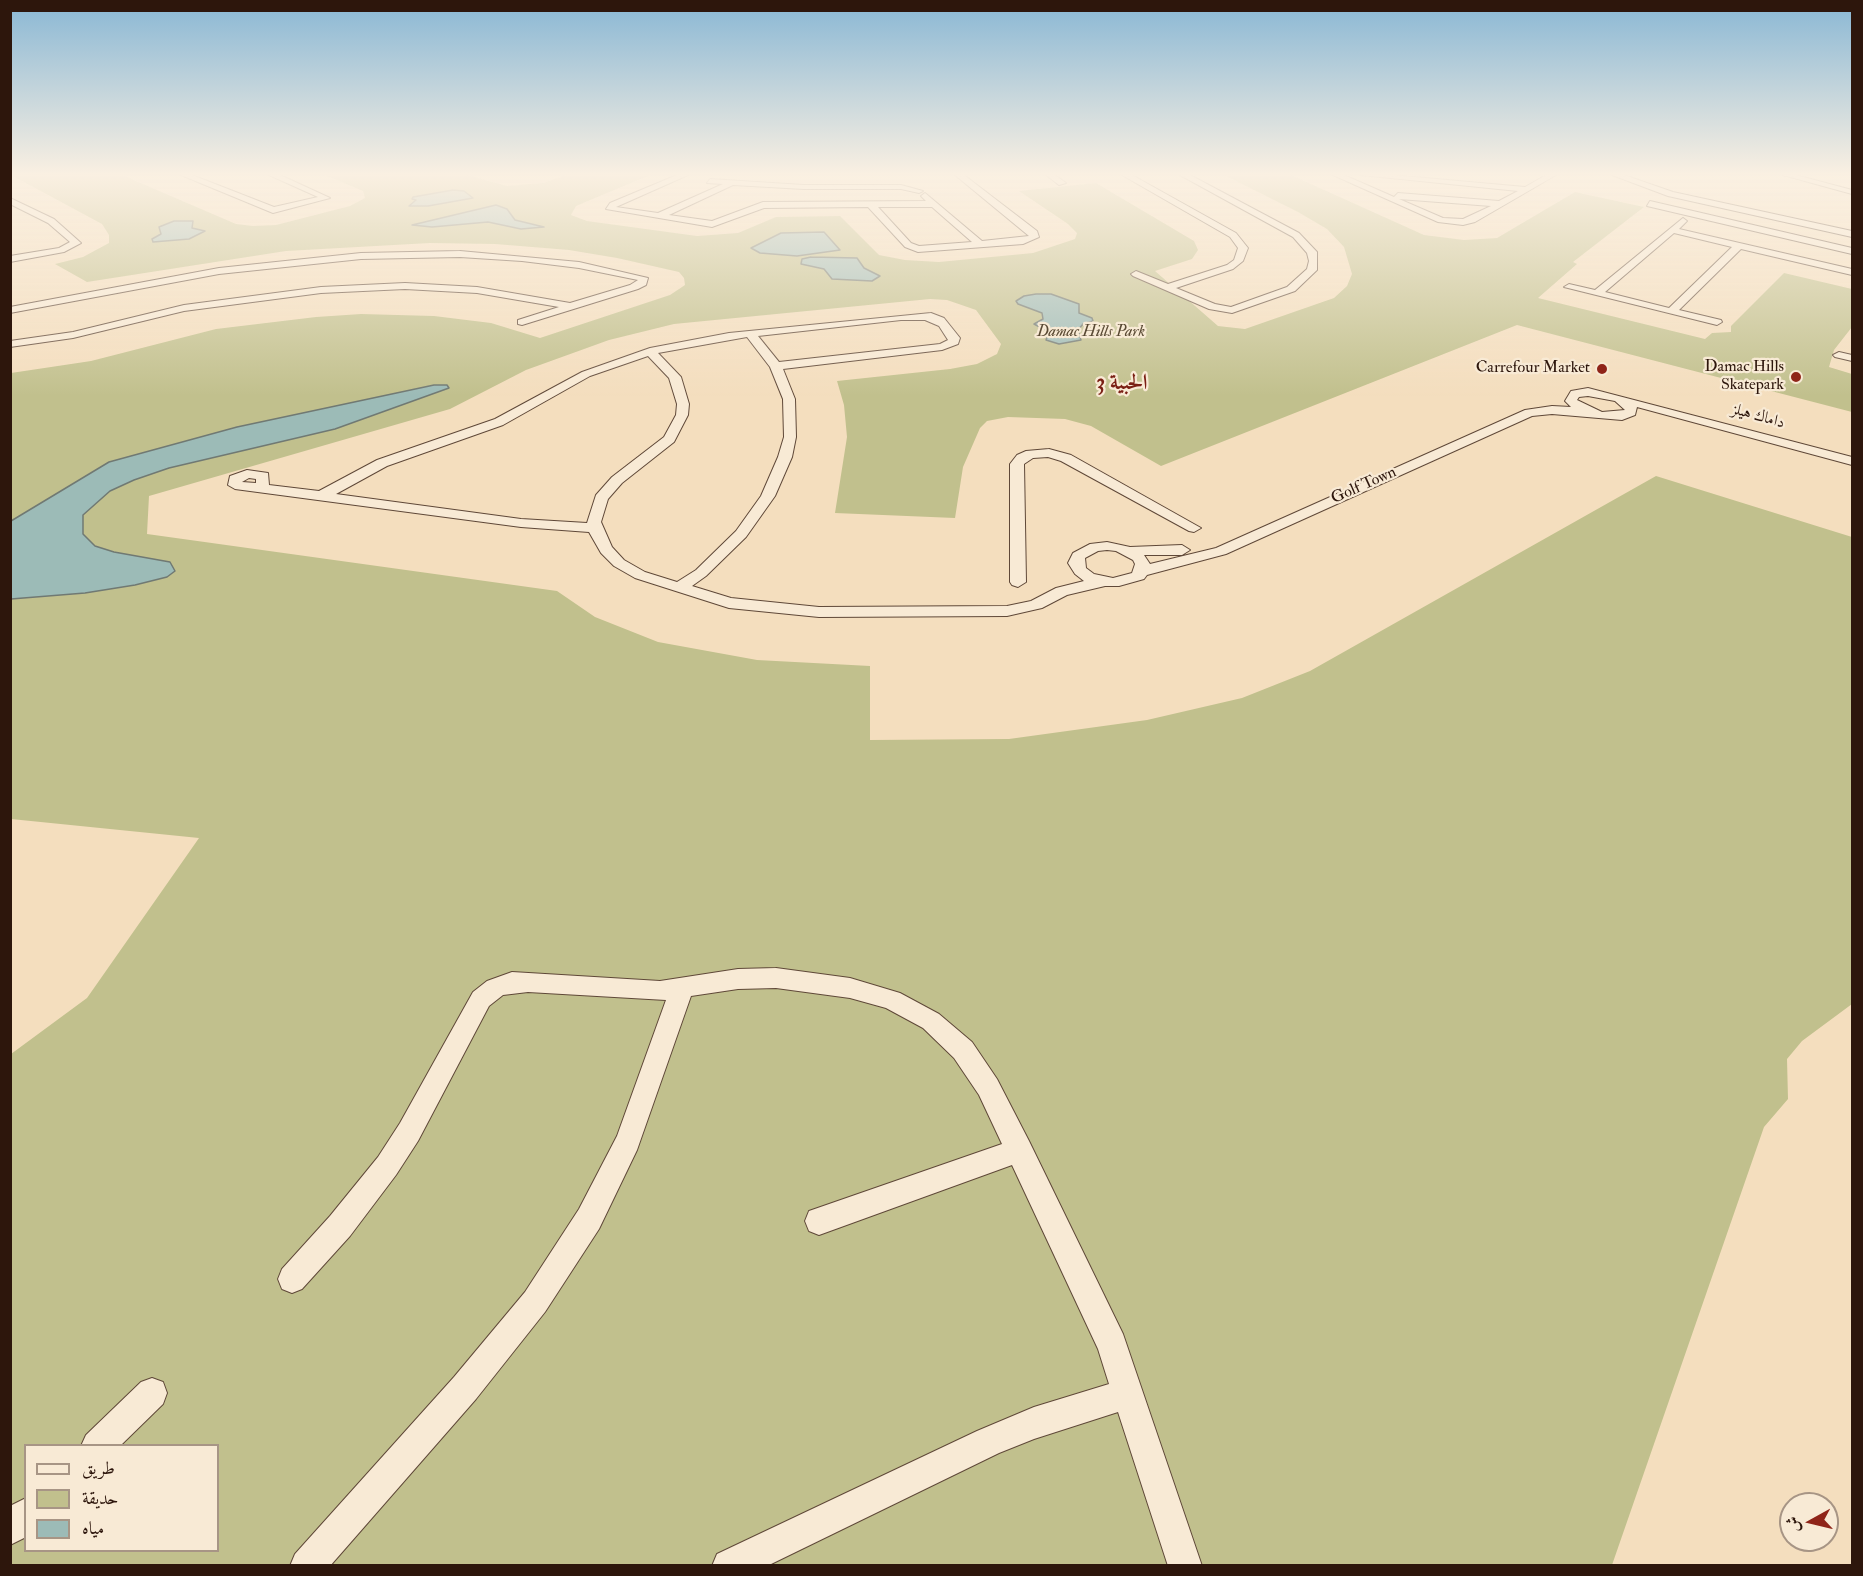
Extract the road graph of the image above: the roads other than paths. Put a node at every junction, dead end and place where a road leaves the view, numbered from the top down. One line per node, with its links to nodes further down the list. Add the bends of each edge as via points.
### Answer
1 (65, 249): 9 (street)
2 (923, 249): 3 (street)
3 (947, 249)
4 (1243, 249): 12 (street, via 1238,261 1230,267)
5 (1309, 249): 12 (street, via 1313,266 1297,285 1240,309 1217,308)
6 (1651, 249): 14 (street)
7 (1735, 249): 17 (street)
8 (1754, 249): 10 (street)
9 (10, 259)
10 (1852, 272)
11 (1136, 274): 12 (street)
12 (1168, 287)
13 (1569, 287): 14 (street)
14 (1598, 293): 17 (street)
15 (568, 306): 16 (street, via 628,288 636,281 629,274 501,256 362,256 219,271); 18 (street); 21 (street, via 477,290 405,286 321,290 196,306 57,338)
16 (10, 310)
17 (1672, 311): 19 (street)
18 (522, 322)
19 (1717, 322)
20 (750, 334): 22 (street); 25 (street); 25 (street, via 927,317 941,323 955,340 925,348)
21 (10, 344)
22 (650, 351): 33 (street, via 586,374 499,422 382,463); 34 (street, via 675,377 682,415 669,439 607,490)
23 (1839, 355): 24 (street)
24 (1852, 358)
25 (776, 366): 41 (street, via 789,399 791,417 790,436 777,479 756,515)
26 (1571, 398): 27 (street, Golf Town, via 1588,392); 28 (street, via 1574,405); 36 (street, Golf Town, via 1497,415 1209,543 1165,552)
27 (1619, 398): 29 (street, via 1631,407); 30 (street, داماك هيلز)
28 (1586, 412): 29 (street, Golf Town, via 1609,417); 38 (street, Golf Town, via 1529,413 1221,551)
29 (1627, 415): 31 (street, داماك هيلز, via 1680,420)
30 (1852, 461)
31 (1852, 470)
32 (262, 488): 33 (street)
33 (321, 496): 34 (street, via 521,523)
34 (594, 522): 41 (street, Golf Town, via 606,550 619,563)
35 (1194, 528): 39 (street, via 1066,458 1049,453 1031,454 1017,464)
36 (1130, 551): 37 (street, Golf Town, via 1095,547 1078,556); 38 (street, via 1143,564)
37 (1076, 563): 40 (street, via 1089,578); 42 (street)
38 (1143, 571): 40 (street, Golf Town, via 1123,582)
39 (1018, 582)
40 (1103, 582): 42 (street, Golf Town)
41 (683, 590): 42 (street, Golf Town, via 763,609 886,612 1007,611 1036,604)
42 (1062, 591)
43 (682, 989): 44 (street, via 738,979 776,978 850,988 892,1000 931,1021 963,1050 988,1087); 46 (street, via 635,991 520,982 495,988 481,999 387,1166); 52 (street, via 628,1141 589,1219 535,1302 465,1388)
44 (1020, 1150): 45 (street); 47 (street, via 1112,1345)
45 (819, 1221)
46 (292, 1279)
47 (1129, 1392): 53 (street, via 988,1442); 54 (street)
48 (152, 1393): 49 (street)
49 (99, 1444)
50 (24, 1516): 51 (street)
51 (10, 1528)
52 (307, 1566)
53 (729, 1566)
54 (1185, 1566)

